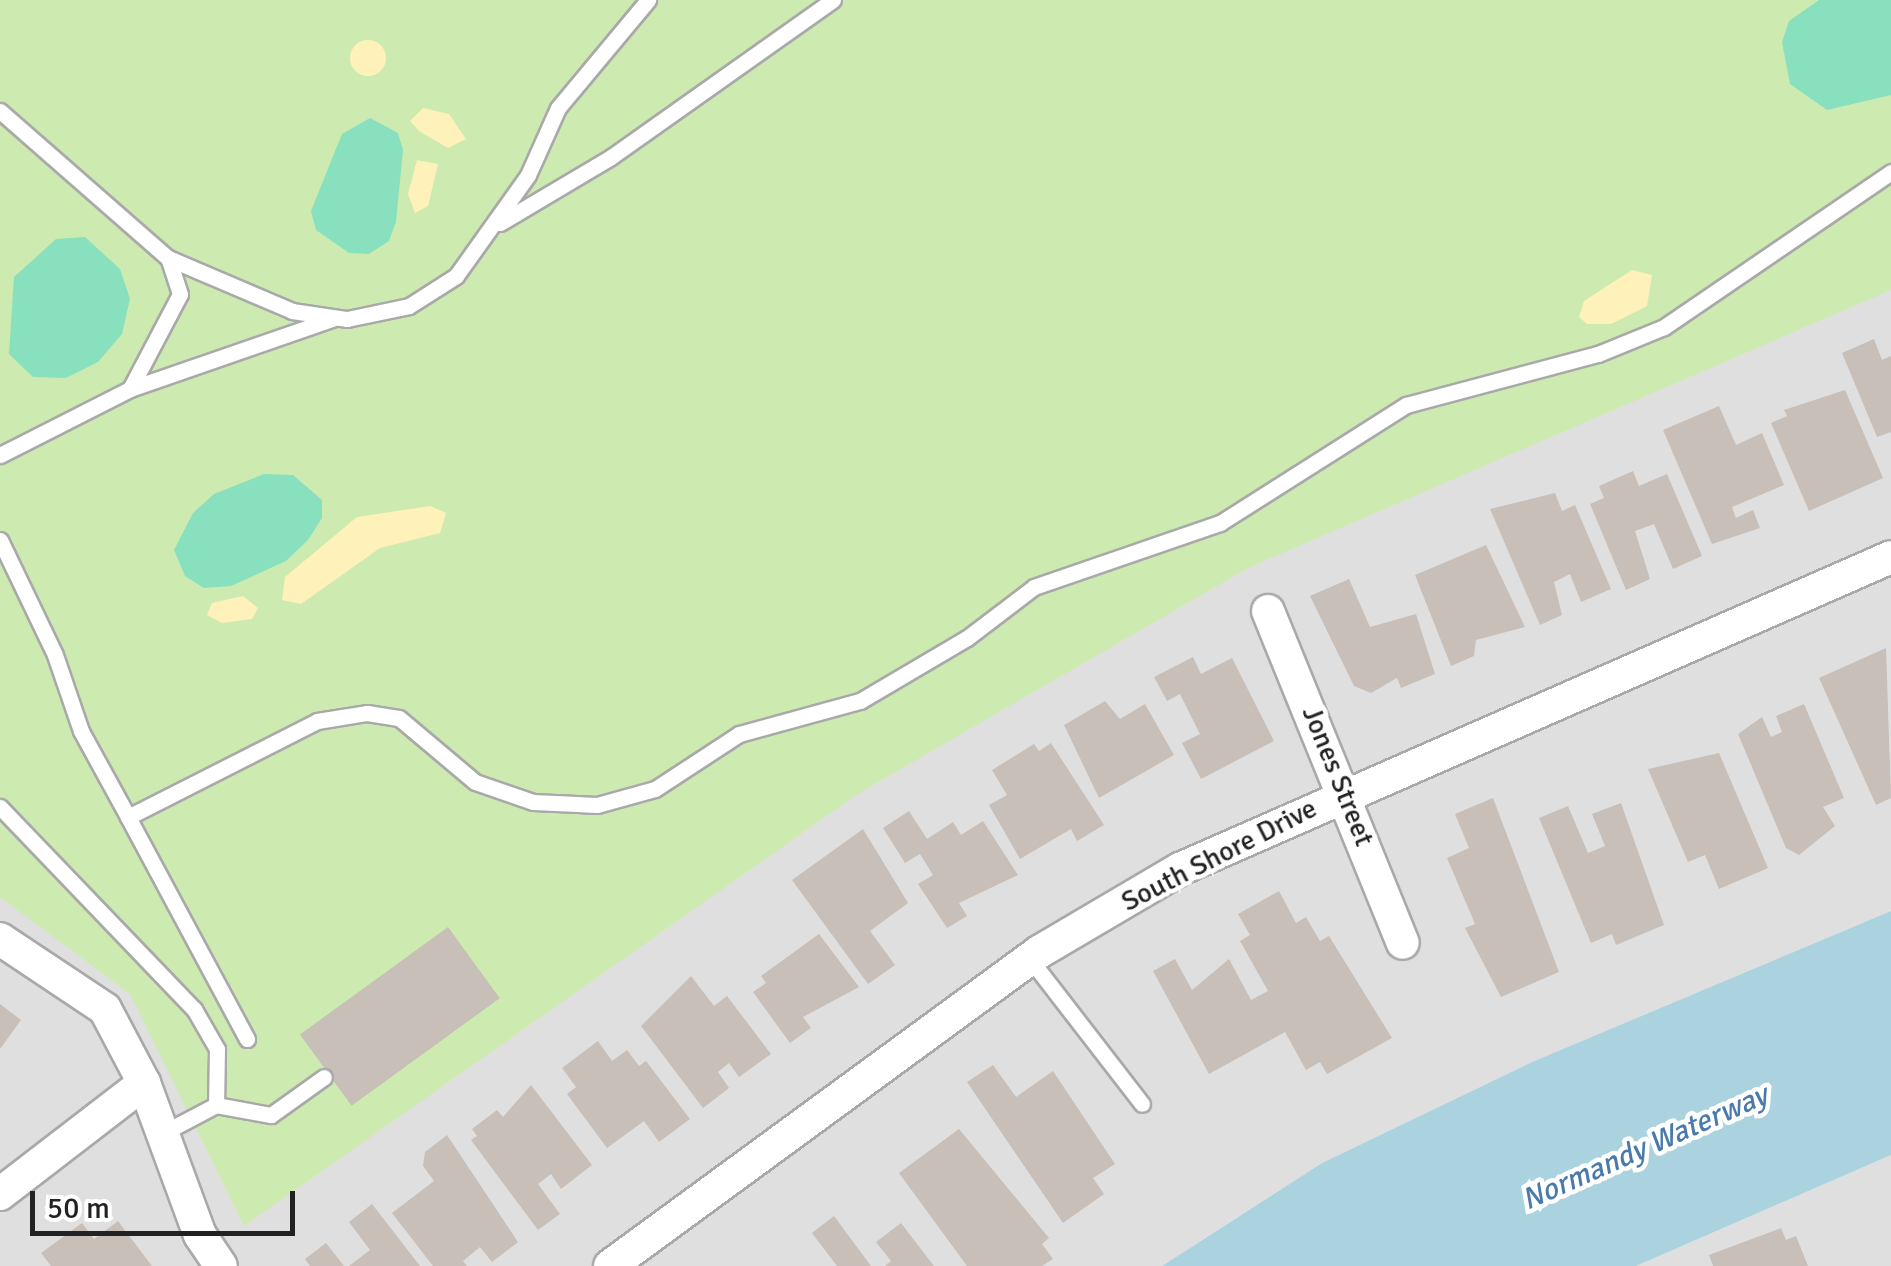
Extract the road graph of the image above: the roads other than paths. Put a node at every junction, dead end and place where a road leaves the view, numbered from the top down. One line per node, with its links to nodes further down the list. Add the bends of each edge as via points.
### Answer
1 (648, 0): 5 (lane, via 558,108)
2 (833, 0): 5 (lane, via 610,158)
3 (0, 111): 6 (lane)
4 (1891, 172): 15 (lane, via 1664,326 1598,354 1406,405 1220,523 1034,586 913,672 860,700 739,734 655,789 597,805 533,802 476,782 400,718 367,713 316,722)
5 (496, 225): 7 (lane, via 456,276 408,306)
6 (168, 258): 7 (lane, via 230,290); 8 (lane, via 180,294)
7 (335, 318): 8 (lane)
8 (130, 389): 9 (lane)
9 (0, 455)
10 (0, 540): 15 (lane, via 55,655 81,732)
11 (1891, 557): 13 (street, South Shore Drive)
12 (1268, 611): 13 (street, Jones Street)
13 (1346, 791): 17 (street, Jones Street); 18 (street, South Shore Drive, via 1180,869)
14 (0, 807): 23 (lane, via 194,1009 217,1049)
15 (128, 817): 19 (lane)
16 (0, 939): 21 (street, via 105,1009)
17 (1403, 942)
18 (1030, 959): 22 (lane); 27 (street, South Shore Drive)
19 (247, 1040)
20 (324, 1078): 23 (lane, via 271,1115)
21 (144, 1083): 24 (street); 25 (street)
22 (1142, 1104)
23 (216, 1105): 24 (lane)
24 (161, 1134): 26 (street, via 200,1234)
25 (0, 1194)
26 (221, 1266)
27 (610, 1266)

